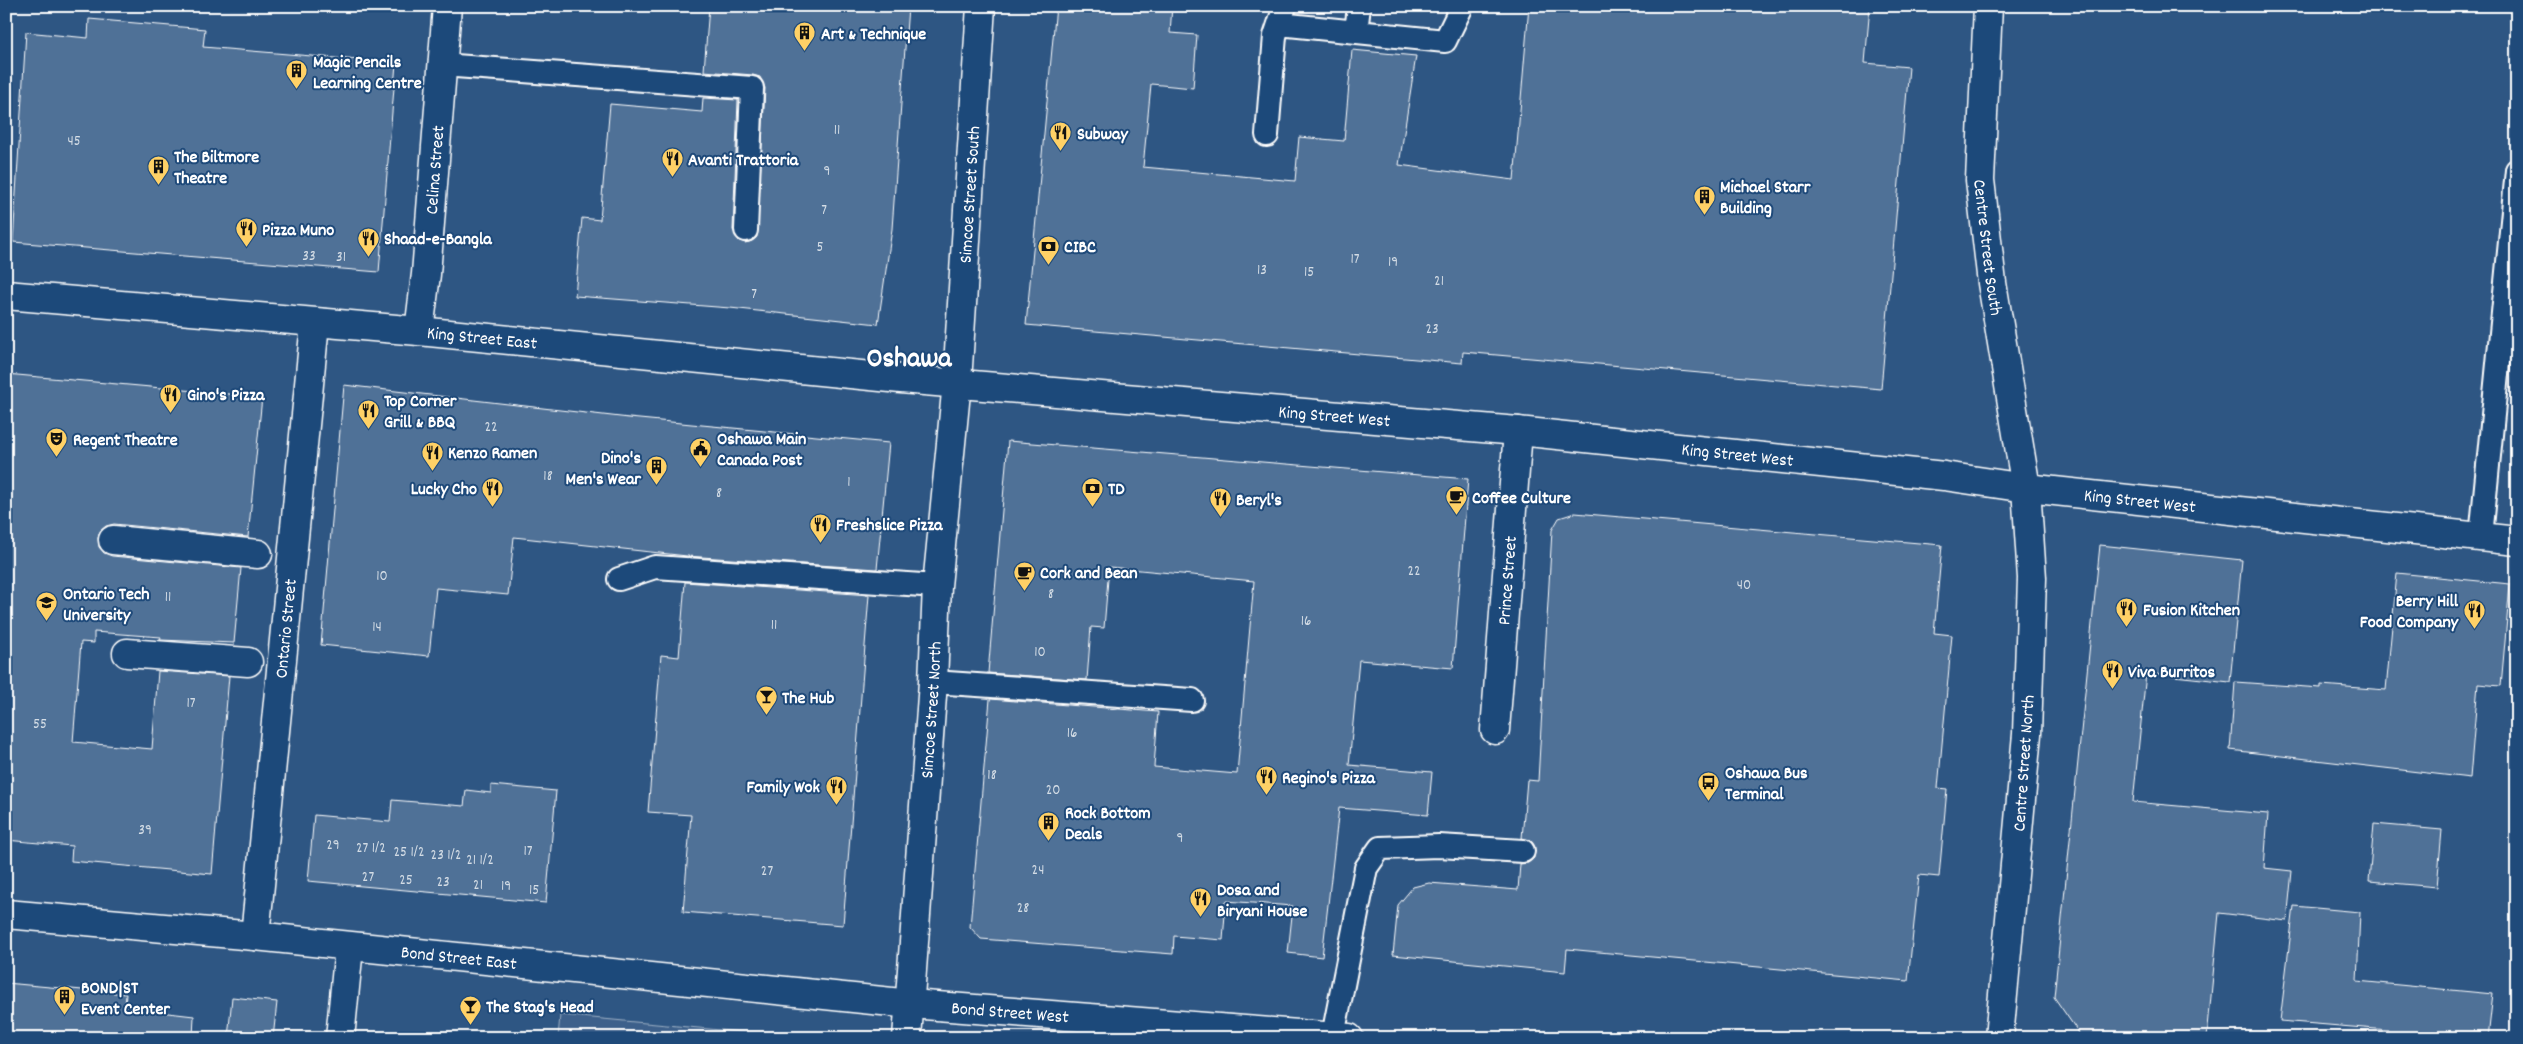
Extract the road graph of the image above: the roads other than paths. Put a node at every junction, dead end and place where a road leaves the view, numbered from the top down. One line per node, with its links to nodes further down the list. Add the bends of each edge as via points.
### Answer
1 (447, 6): 8 (main road, Celina Street)
2 (981, 6): 16 (main road, Simcoe Street South)
3 (1359, 6): 7 (lane)
4 (1462, 6): 7 (lane, via 1445,41)
5 (1988, 6): 18 (main road, Centre Street South, via 1980,180 1992,283)
6 (1282, 15): 7 (lane); 9 (lane, via 1275,36)
7 (1356, 32)
8 (442, 64): 12 (lane, via 752,88); 15 (main road, Celina Street)
9 (1267, 135)
10 (2517, 170): 11 (lane)
11 (2515, 203): 19 (lane)
12 (746, 230)
13 (6, 295): 14 (main road, King Street East)
14 (315, 323): 15 (main road, King Street East); 32 (main road, Ontario Street)
15 (419, 331): 16 (main road, King Street East)
16 (956, 382): 17 (main road, King Street West); 24 (main road, Simcoe Street North)
17 (1518, 431): 18 (main road, King Street West, via 1934,475); 29 (main road, Prince Street)
18 (2026, 488): 19 (main road, King Street West); 38 (main road, Centre Street North, via 2032,578 2027,734)
19 (2481, 537): 21 (main road, King Street West)
20 (113, 540): 22 (main road)
21 (2517, 542)
22 (258, 554)
23 (618, 579): 24 (lane, via 656,567)
24 (938, 586): 27 (main road, Simcoe Street North)
25 (127, 654): 26 (main road)
26 (248, 662)
27 (933, 682): 28 (lane); 34 (main road, Simcoe Street North)
28 (1192, 700)
29 (1494, 730)
30 (1523, 851): 35 (lane, via 1439,846 1380,848 1366,868)
31 (6, 914): 32 (main road, Bond Street East)
32 (255, 936): 33 (main road, Bond Street East)
33 (349, 947): 34 (main road, Bond Street East); 36 (main road)
34 (912, 1004): 35 (main road, Bond Street West); 37 (main road, Simcoe Street North)
35 (1341, 1037)
36 (340, 1038)
37 (907, 1038)
38 (1999, 1038)

